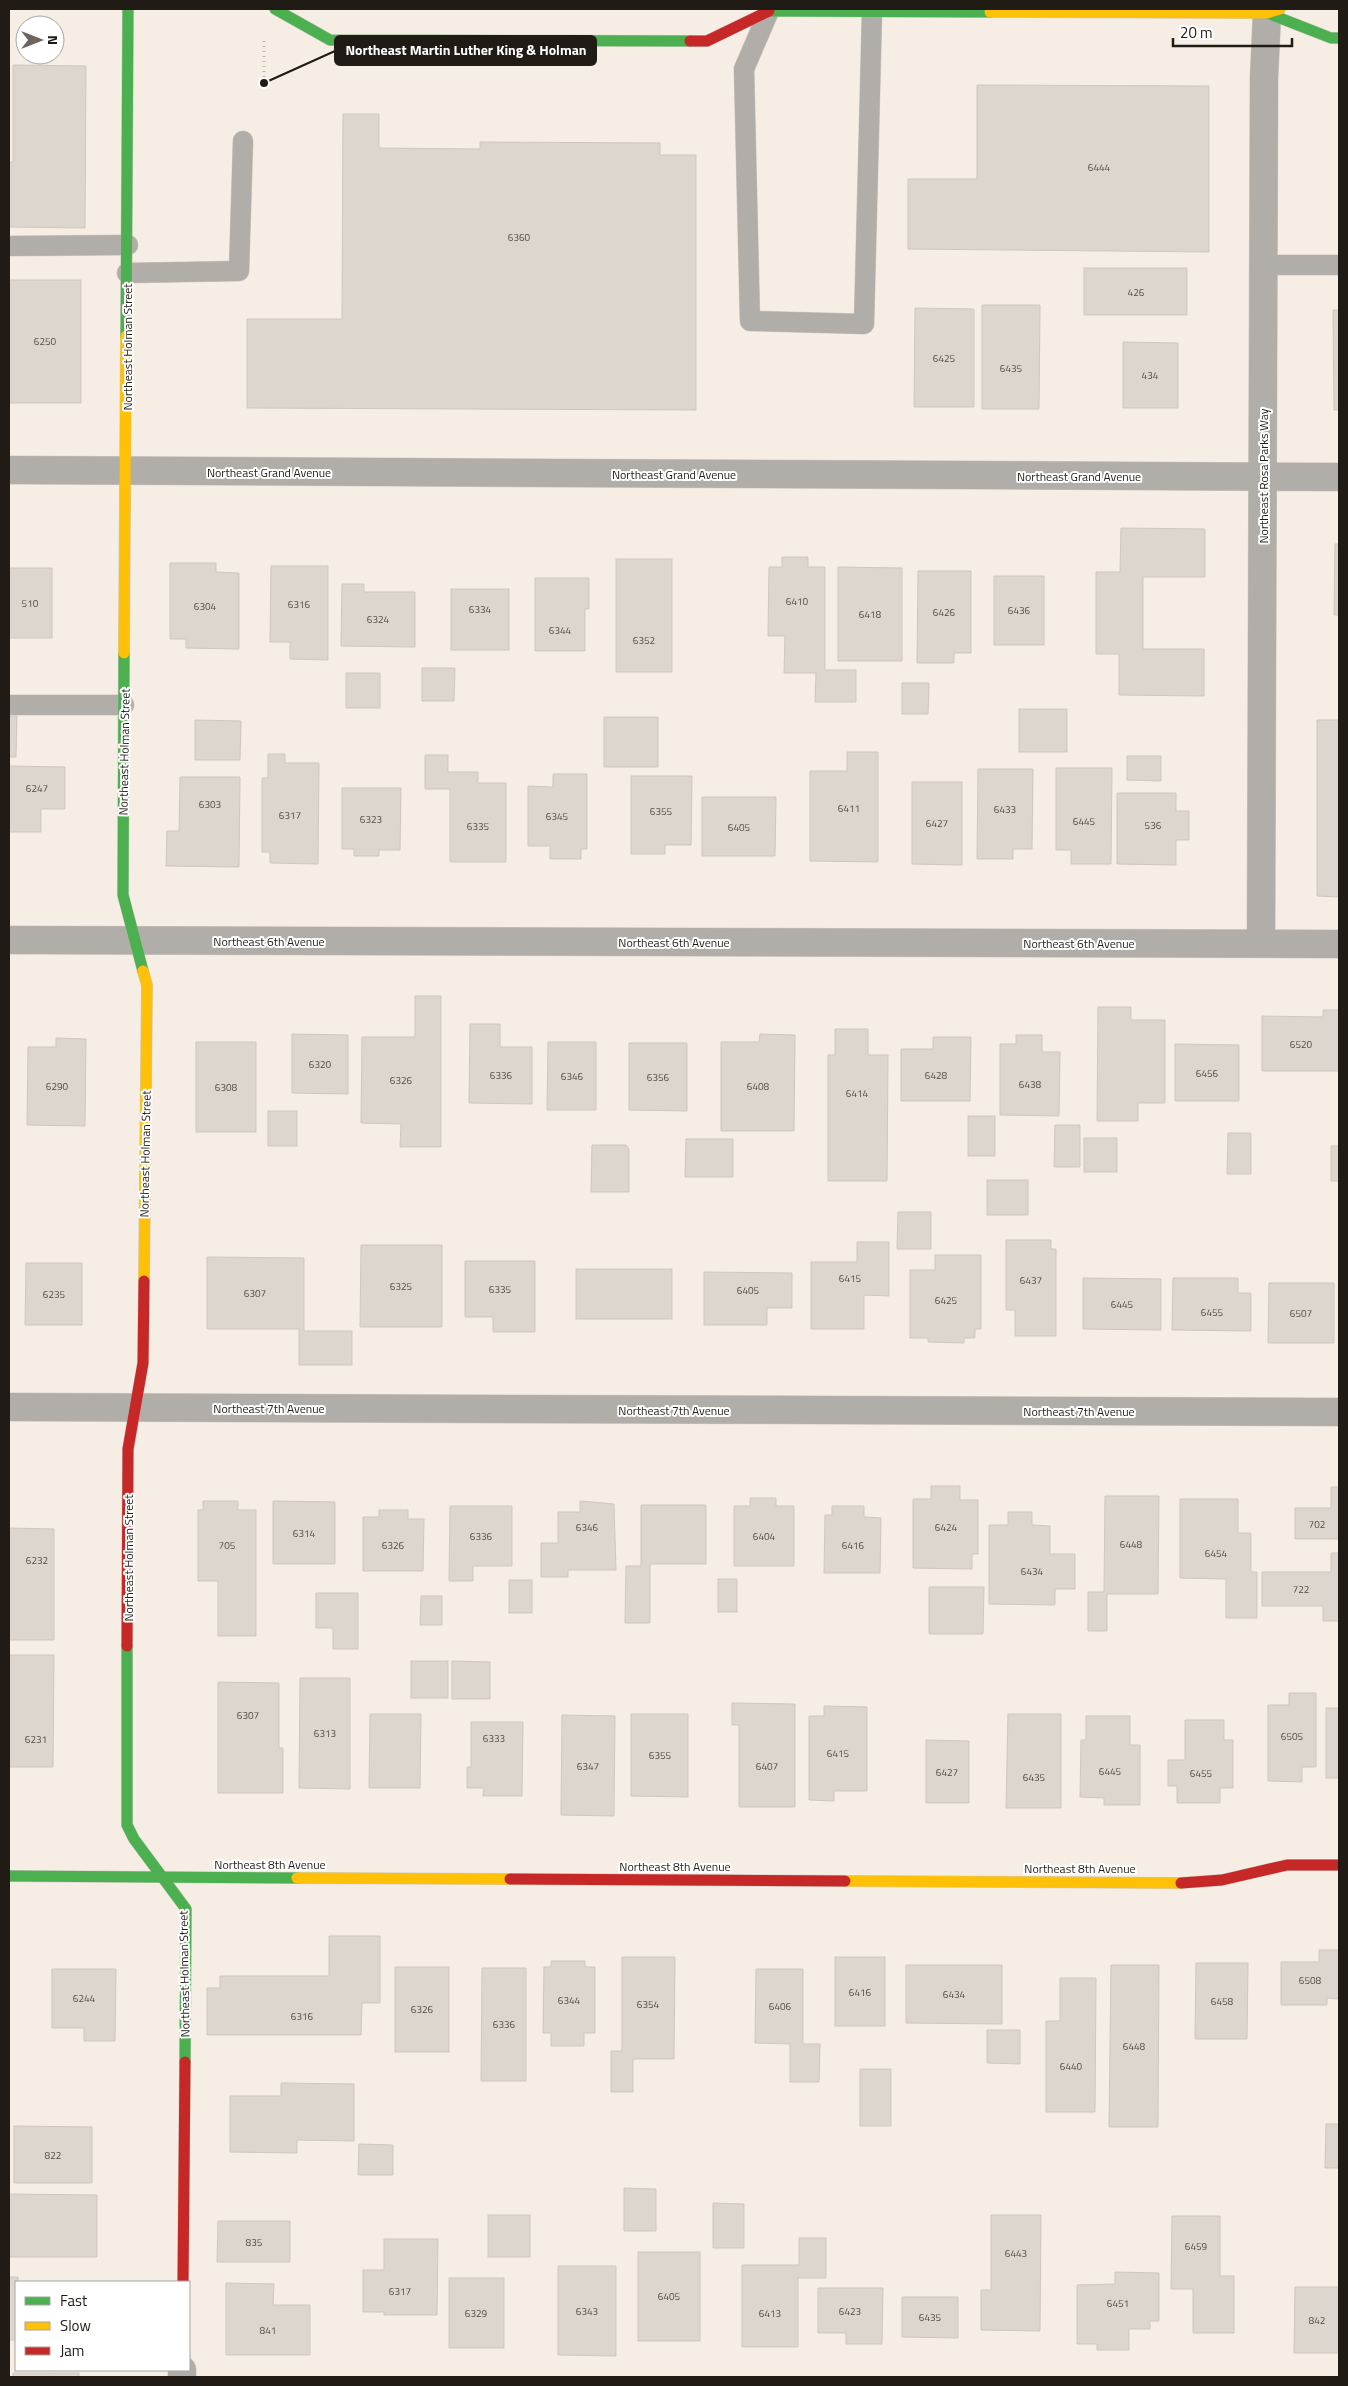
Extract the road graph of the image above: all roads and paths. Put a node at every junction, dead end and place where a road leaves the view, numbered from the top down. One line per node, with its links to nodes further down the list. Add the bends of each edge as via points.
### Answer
1 (128, 9): 10 (street, Northeast Holman Street)
2 (274, 9): 3 (street, via 330,40 707,41)
3 (767, 10): 5 (street); 5 (lane, via 744,69 750,321 864,324)
4 (1271, 10): 5 (street); 7 (street, via 1331,38); 12 (street, Northeast Rosa Parks Way, via 1264,78)
5 (872, 12)
6 (264, 37): 8 (path)
7 (1339, 38)
8 (264, 83)
9 (243, 140): 14 (lane, via 239,271)
10 (128, 245): 11 (lane); 14 (street, Northeast Holman Street)
11 (9, 246)
12 (1263, 265): 13 (lane); 17 (street, Northeast Rosa Parks Way)
13 (1339, 265)
14 (127, 273): 16 (street, Northeast Holman Street)
15 (9, 470): 16 (street, Northeast Grand Avenue)
16 (126, 471): 17 (street, Northeast Grand Avenue); 20 (street, Northeast Holman Street)
17 (1263, 477): 18 (street, Northeast Grand Avenue); 23 (street, Northeast Rosa Parks Way)
18 (1339, 477)
19 (9, 705): 20 (lane)
20 (124, 705): 22 (street, Northeast Holman Street, via 122,896)
21 (9, 940): 22 (street, Northeast 6th Avenue)
22 (135, 940): 23 (street, Northeast 6th Avenue); 26 (street, Northeast Holman Street, via 147,985 143,1363)
23 (1261, 943): 24 (street, Northeast 6th Avenue)
24 (1339, 944)
25 (9, 1407): 26 (street, Northeast 7th Avenue)
26 (135, 1408): 27 (street, Northeast 7th Avenue); 30 (street, Northeast Holman Street, via 128,1449 127,1825)
27 (1339, 1412)
28 (1339, 1865): 30 (street, Northeast 8th Avenue, via 1287,1865 1199,1883)
29 (9, 1876): 30 (street, Northeast 8th Avenue)
30 (163, 1877): 31 (street, Northeast Holman Street, via 186,1909)
31 (183, 2281)

